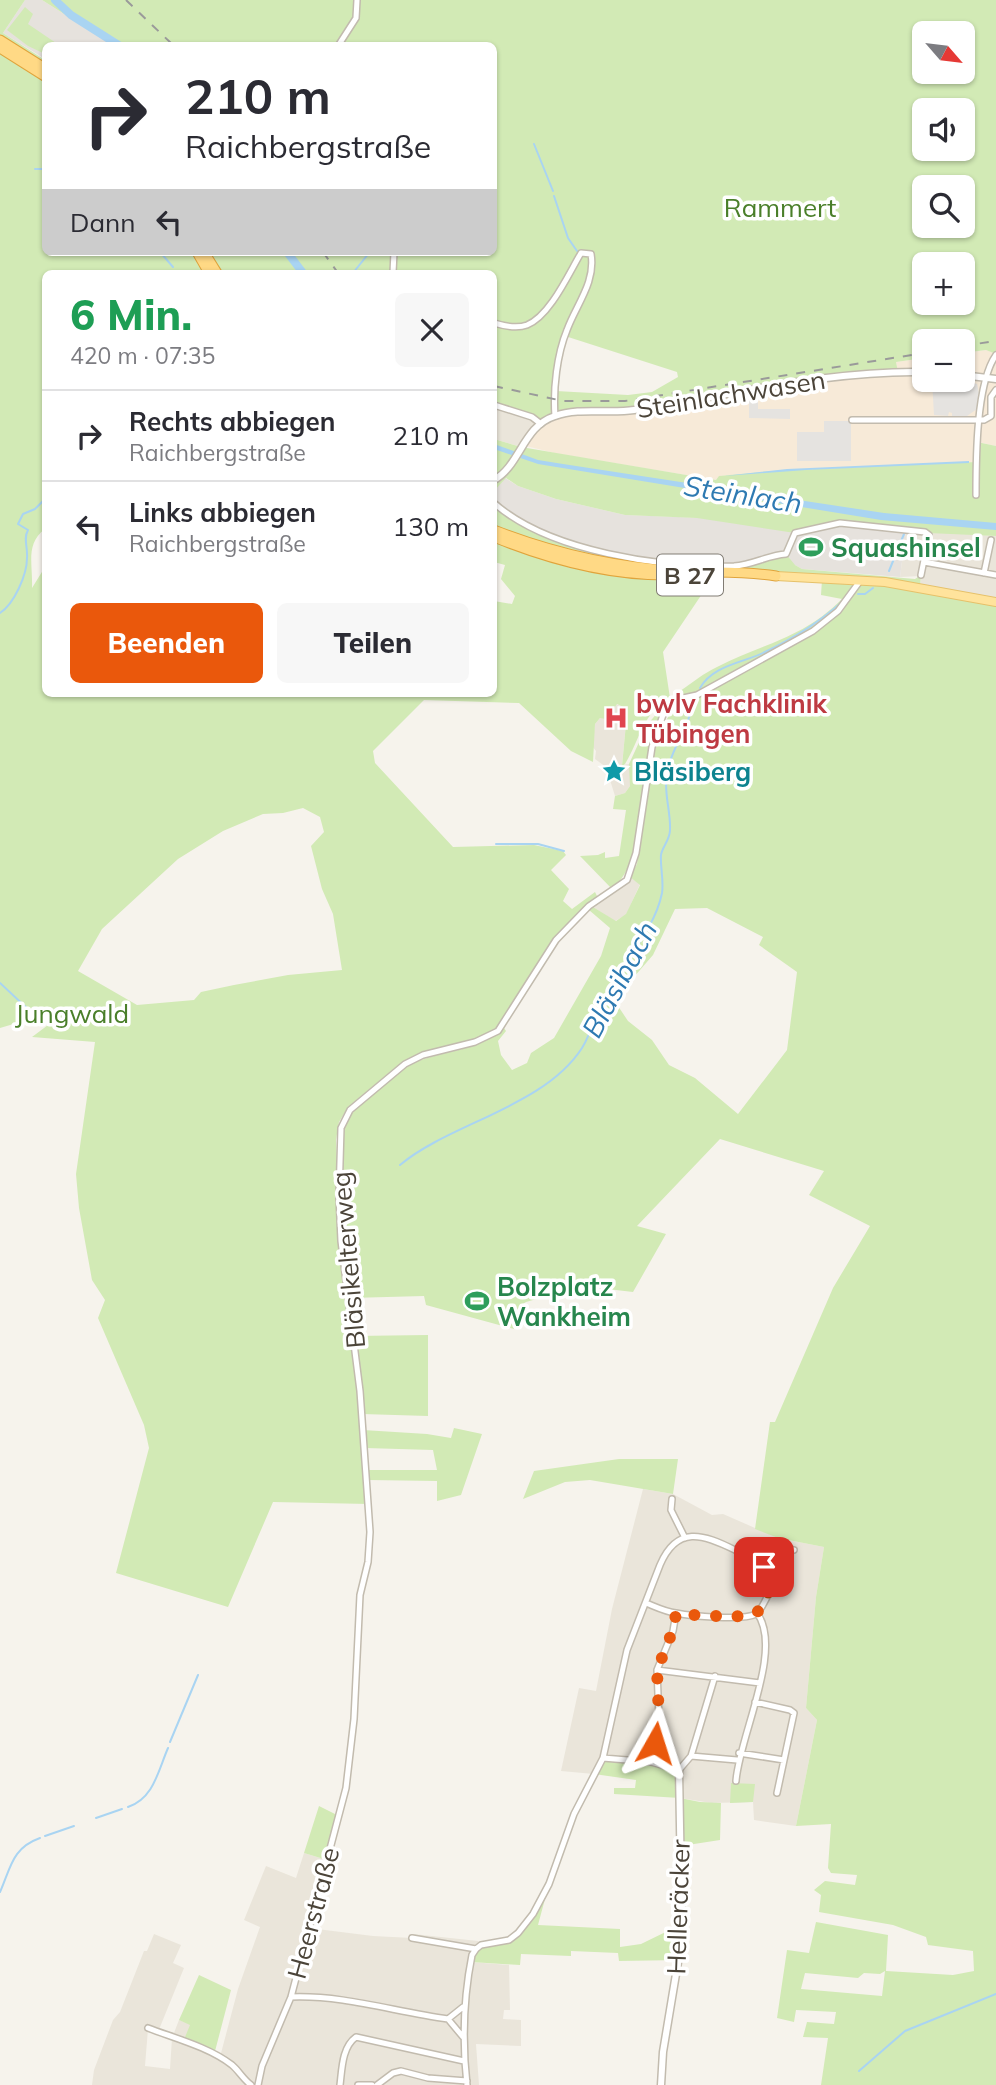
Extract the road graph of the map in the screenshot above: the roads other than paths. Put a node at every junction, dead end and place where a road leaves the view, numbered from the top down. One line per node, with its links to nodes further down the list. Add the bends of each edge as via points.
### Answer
1 (357, 0): 3 (street, via 356,18)
2 (0, 40): 5 (highway)
3 (341, 42)
4 (0, 48): 6 (highway)
5 (42, 66)
6 (42, 74)
7 (497, 324): 15 (street, via 517,327 536,319 581,253 591,254 584,295 561,354)
8 (996, 355): 11 (street)
9 (912, 373): 15 (street, Steinlachwasen, via 856,376 628,411)
10 (975, 376): 11 (street)
11 (987, 377): 12 (street); 17 (street)
12 (996, 379)
13 (996, 390): 17 (street, via 991,397 991,415)
14 (497, 406): 18 (street)
15 (555, 415): 18 (street, Steinlachwasen)
16 (852, 420): 17 (street)
17 (980, 420): 20 (street)
18 (541, 424): 19 (street, Steinlachwasen)
19 (497, 476)
20 (976, 495)
21 (497, 505): 25 (street, via 520,523 557,539 649,559 747,565 786,554 795,533 840,523 925,532 929,536)
22 (497, 531): 29 (highway, B 27, via 539,547 610,563)
23 (497, 538): 29 (highway, B 27, via 625,573)
24 (990, 540): 26 (street)
25 (924, 562): 26 (street); 27 (street)
26 (984, 573): 28 (street)
27 (921, 575)
28 (996, 575)
29 (776, 576): 30 (main road, B 27)
30 (860, 580): 31 (main road, B 27); 43 (street, Bläsikelterweg, via 838,611 820,626 697,695 674,700 663,715 652,747 627,880 589,906 556,940 498,1031 405,1064 344,1119 341,1241 360,1391 370,1532 360,1595)
31 (996, 602)
32 (672, 1499): 33 (street, via 671,1510)
33 (685, 1538): 35 (street, via 711,1538); 36 (street, via 666,1552)
34 (794, 1550): 35 (street, via 774,1547)
35 (764, 1567): 37 (street, via 769,1591)
36 (646, 1604): 38 (street); 46 (street, via 627,1650)
37 (757, 1613): 38 (street, via 733,1617); 41 (street, via 767,1636)
38 (676, 1614): 39 (street)
39 (657, 1670): 40 (street); 48 (street, via 659,1719)
40 (715, 1676): 41 (street); 44 (street)
41 (760, 1683): 42 (street)
42 (755, 1702): 45 (street); 47 (street, via 793,1711)
43 (352, 1737): 54 (street, Heerstraße, via 346,1788)
44 (691, 1756): 45 (street); 49 (street)
45 (738, 1757): 47 (street); 50 (street)
46 (603, 1758): 48 (street); 53 (street, via 574,1814 533,1914 509,1940)
47 (784, 1760): 51 (street)
48 (651, 1762): 49 (street)
49 (679, 1770): 66 (street, Helleräcker, via 682,1938)
50 (736, 1781)
51 (777, 1793)
52 (412, 1938): 53 (street)
53 (476, 1949): 55 (street)
54 (291, 1997): 56 (street, via 355,2000); 62 (street, Heerstraße)
55 (463, 2007): 56 (street); 58 (street)
56 (448, 2019): 58 (street)
57 (148, 2028): 61 (street, via 220,2057)
58 (463, 2037): 59 (street)
59 (464, 2061): 60 (street); 63 (street, via 356,2036 344,2056)
60 (467, 2083): 65 (street, via 401,2071)
61 (251, 2085)
62 (258, 2085)
63 (340, 2085)
64 (358, 2085): 65 (street)
65 (375, 2085)
66 (661, 2085)

